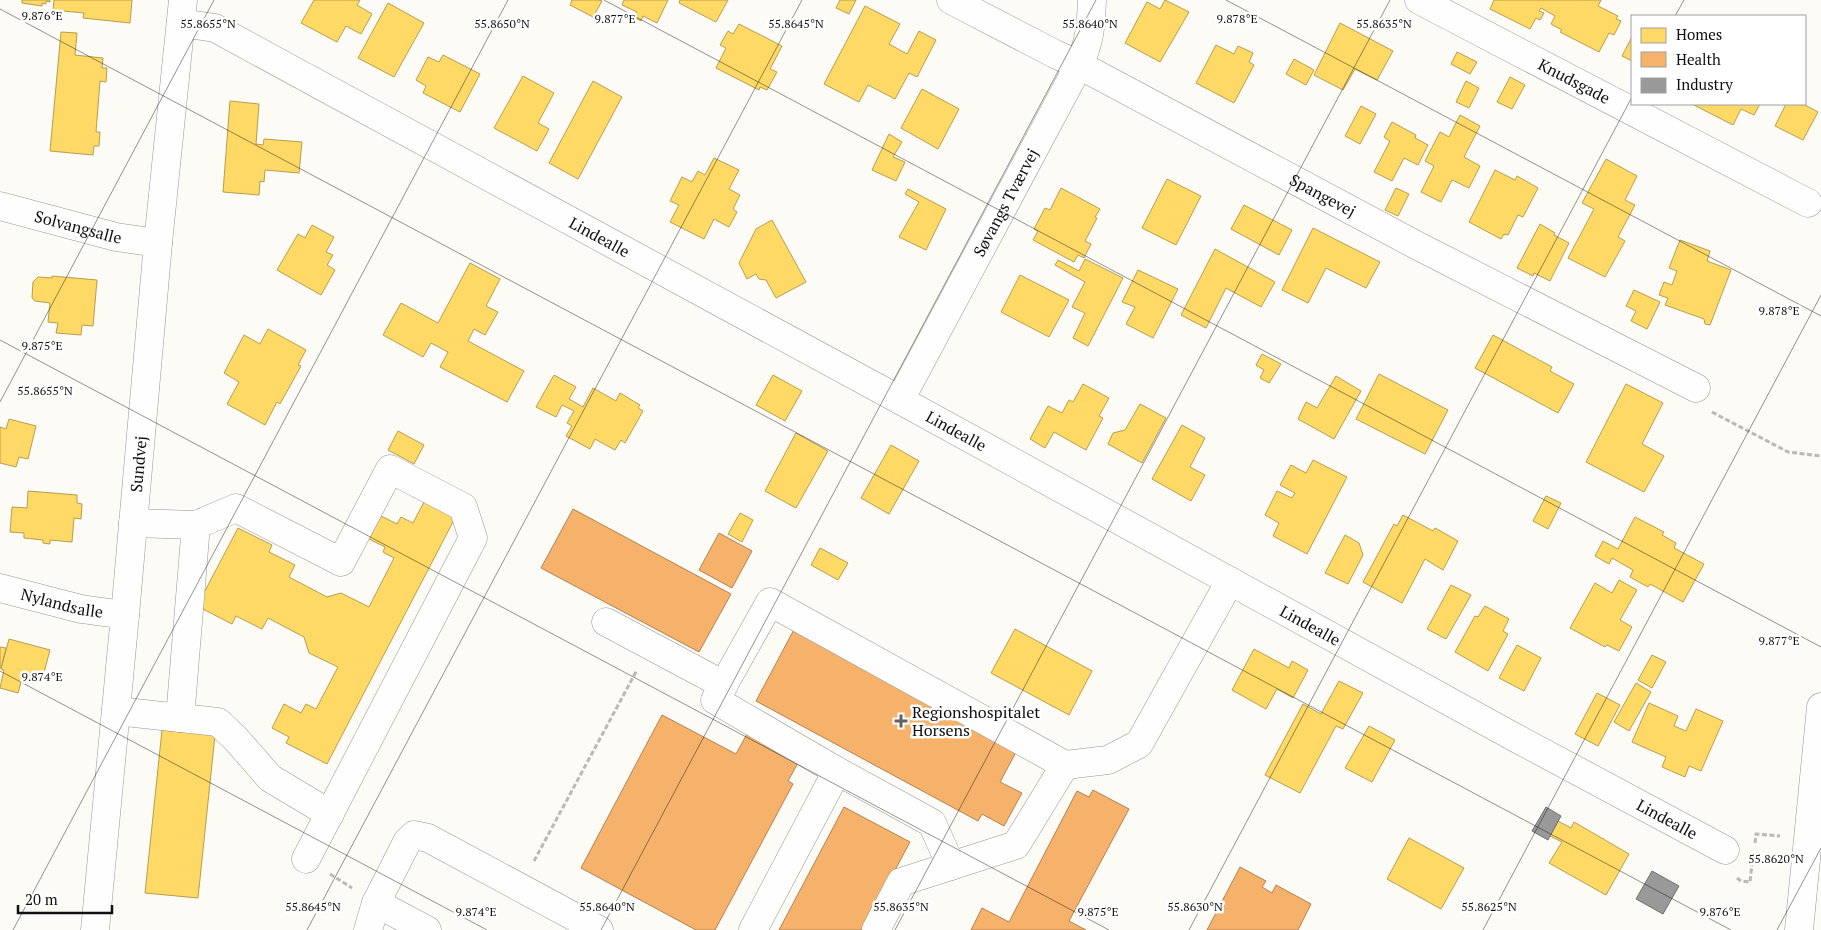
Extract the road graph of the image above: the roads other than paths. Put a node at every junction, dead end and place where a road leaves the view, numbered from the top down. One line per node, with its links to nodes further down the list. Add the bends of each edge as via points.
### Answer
1 (951, 0): 5 (street, Spangevej)
2 (1092, 0): 5 (street, Søvangs Tværvej, via 1089,40)
3 (1419, 0): 6 (street, Knudsgade)
4 (182, 12): 8 (street, Sundvej); 10 (street, Lindealle)
5 (1079, 65): 9 (street, Spangevej, via 1418,246); 10 (street, Søvangs Tværvej)
6 (1808, 203)
7 (0, 206): 8 (street, Solvangsalle, via 116,237)
8 (158, 243): 11 (street, Sundvej)
9 (1696, 388)
10 (900, 400): 13 (street, Lindealle)
11 (133, 522): 12 (street); 15 (street, Sundvej)
12 (196, 525): 20 (street); 23 (street, via 236,508 341,562 390,469 463,507 473,538)
13 (1230, 581): 21 (street, via 1138,744 1108,760); 24 (street, Lindealle)
14 (0, 588): 15 (street, Nylandsalle, via 81,609)
15 (125, 615): 19 (street, Sundvej)
16 (606, 622): 17 (street)
17 (724, 685): 21 (street, via 770,602); 22 (street, via 715,700)
18 (1821, 707): 34 (street)
19 (116, 711): 20 (street); 28 (street, Sundvej)
20 (180, 718): 23 (street, via 218,722 270,778)
21 (1065, 765): 26 (street, via 1016,845)
22 (838, 771): 26 (street, via 932,823); 32 (street)
23 (330, 814): 25 (street)
24 (1725, 850)
25 (306, 859)
26 (951, 866): 33 (street, via 901,882)
27 (376, 903): 29 (street); 30 (street); 31 (street, via 407,842 414,835 428,838)
28 (95, 930)
29 (368, 930)
30 (427, 930)
31 (598, 930)
32 (753, 930)
33 (876, 930)
34 (1799, 930)

